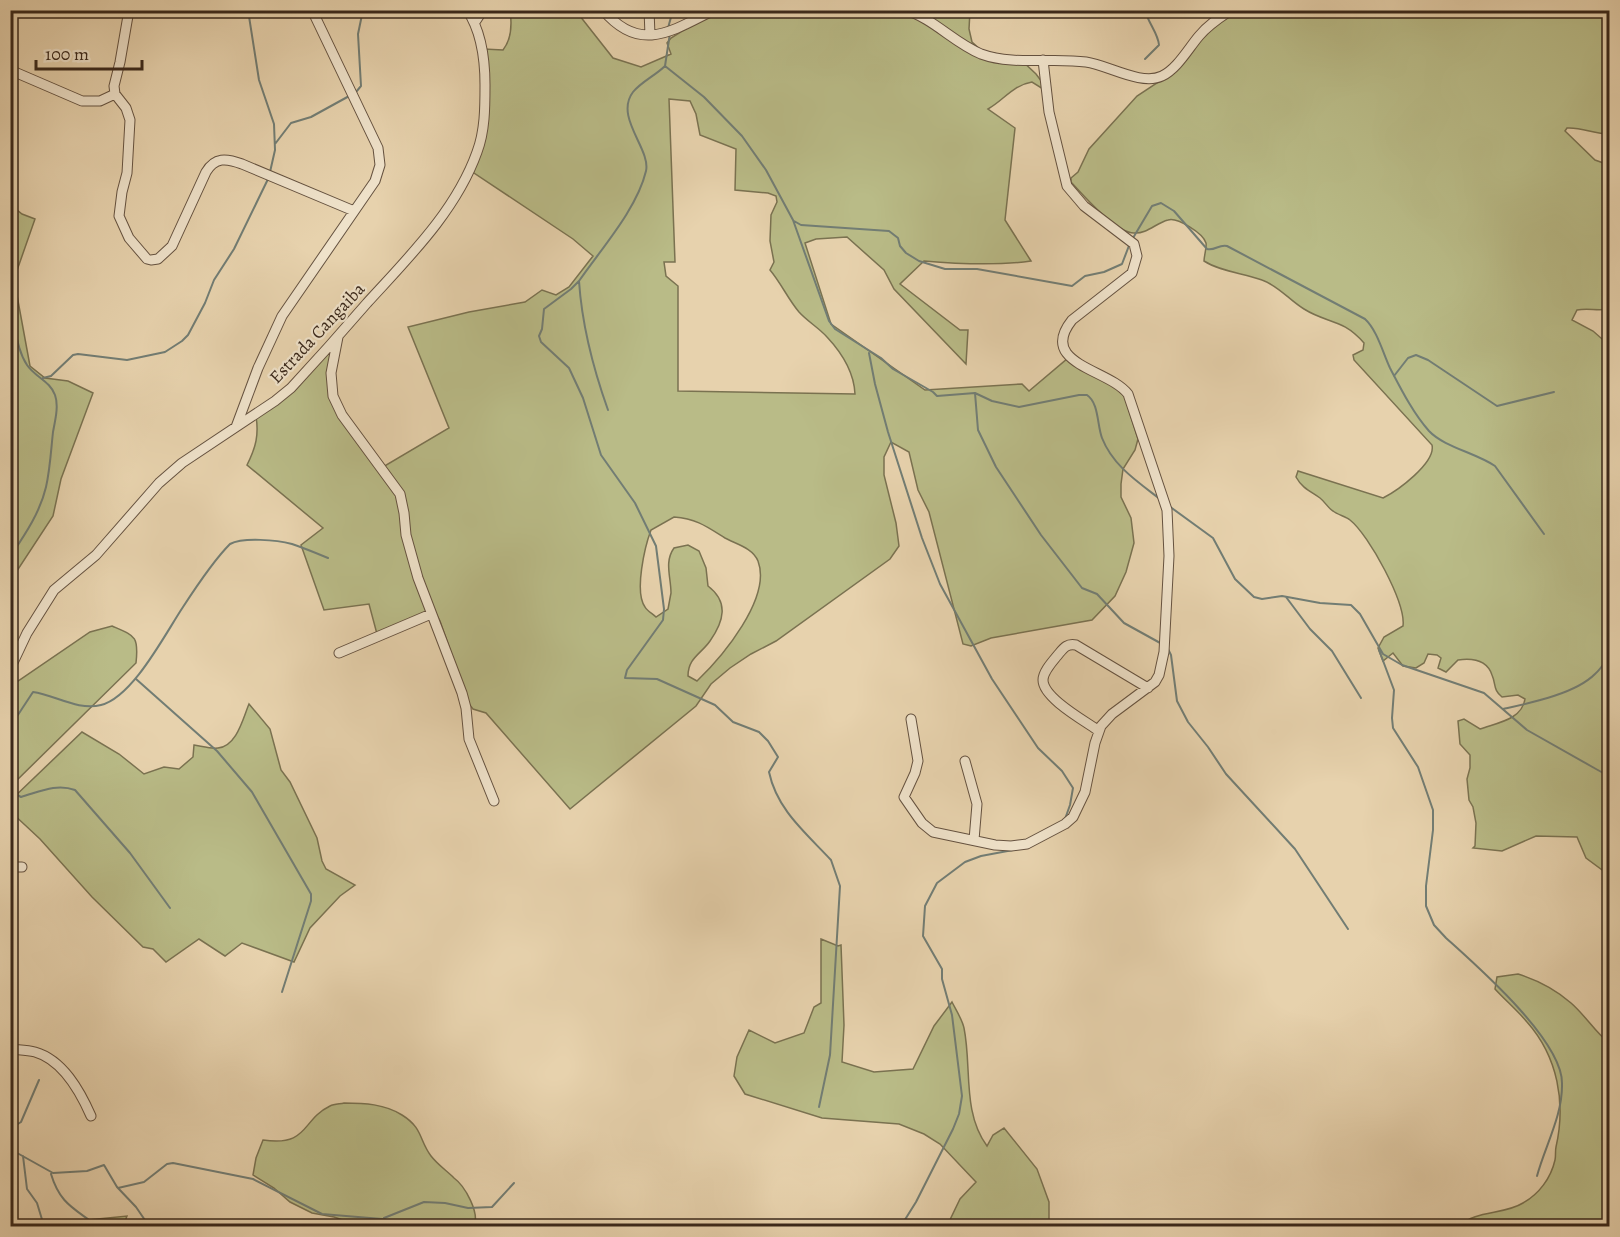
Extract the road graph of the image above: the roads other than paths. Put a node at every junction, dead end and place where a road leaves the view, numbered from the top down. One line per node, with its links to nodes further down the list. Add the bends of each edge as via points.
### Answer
1 (129, 10): 14 (street)
2 (312, 10): 15 (street, via 380,152 379,172)
3 (467, 10): 10 (street, Estrada Cangaiba)
4 (483, 10): 10 (street)
5 (603, 10): 11 (street, via 623,30)
6 (649, 10): 11 (street)
7 (714, 10): 11 (street, via 665,33)
8 (905, 10): 12 (street, via 984,55)
9 (1231, 10): 12 (street, via 1211,24 1160,77 1146,79 1087,62)
10 (475, 22): 16 (street, Estrada Cangaiba, via 484,56 485,107 472,165 423,241)
11 (650, 35)
12 (1043, 60): 21 (street, via 1049,112 1067,186 1084,206 1130,240 1136,249 1132,273 1072,320 1063,337 1072,360 1117,382 1128,394 1167,510 1164,652 1158,679)
13 (10, 70): 14 (street, via 82,101 100,101)
14 (115, 94): 15 (street, via 130,120 127,173 119,216 129,238 147,259 158,259 172,246 206,172 215,161 223,159)
15 (354, 211): 17 (street, via 282,316)
16 (339, 334): 17 (street, Estrada Cangaiba, via 285,393); 18 (street, via 331,374 333,396 342,415 400,494 410,551)
17 (236, 427): 20 (street, Estrada Cangaiba, via 159,483 96,555 54,590)
18 (431, 614): 19 (street); 25 (street, via 462,693 469,740)
19 (339, 653)
20 (10, 669)
21 (1148, 688): 23 (street, via 1112,714); 23 (street, via 1076,645 1065,646 1044,674 1044,687)
22 (911, 719): 26 (street, via 918,761 905,793 906,801 930,830)
23 (1099, 731): 26 (street, via 1085,792 1073,817 1065,824 1027,844 1003,846)
24 (965, 761): 26 (street, via 977,804)
25 (494, 801)
26 (974, 840)
27 (10, 867): 28 (street)
28 (22, 867)
29 (10, 1049): 30 (street, via 32,1052 52,1061 72,1080)
30 (91, 1116)

